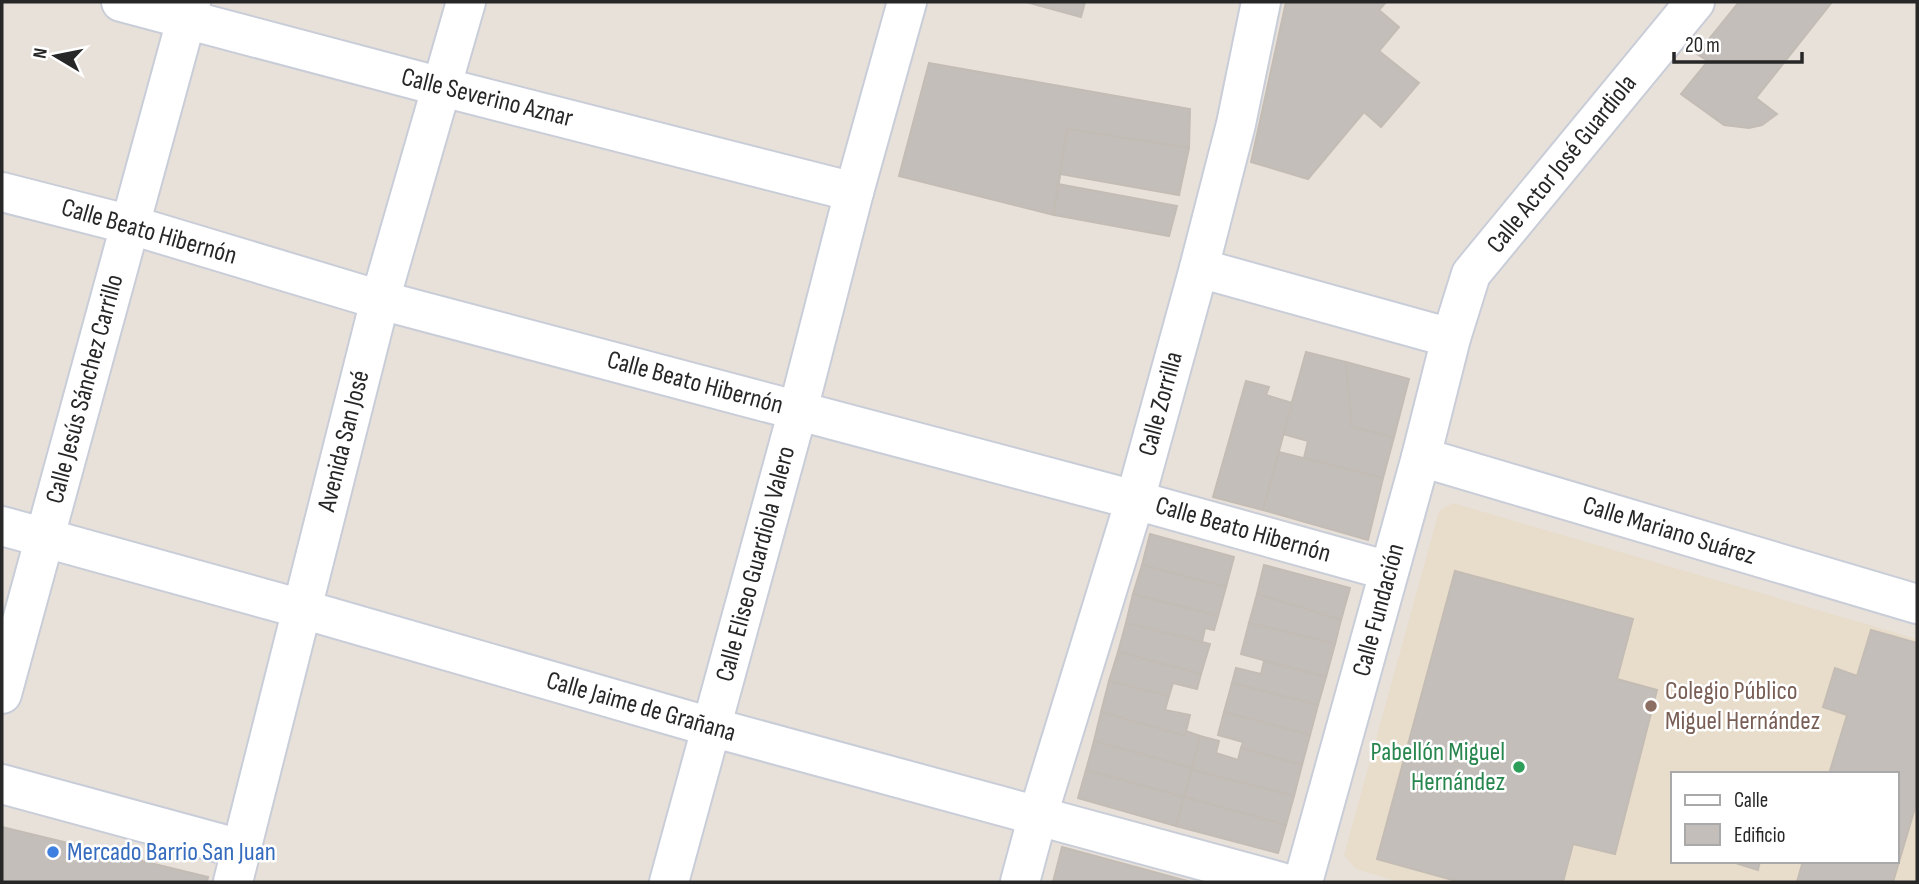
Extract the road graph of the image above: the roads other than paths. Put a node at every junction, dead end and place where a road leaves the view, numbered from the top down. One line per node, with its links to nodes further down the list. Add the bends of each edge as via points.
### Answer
1 (121, 2): 6 (street, Calle Severino Aznar)
2 (466, 2): 7 (street, Avenida San José)
3 (907, 2): 9 (street, Calle Eliseo Guardiola Valero)
4 (1261, 2): 11 (street, Calle Zorrilla)
5 (1695, 2): 13 (street, Calle Actor José Guardiola, via 1471,274)
6 (189, 11): 7 (street, Calle Severino Aznar); 10 (street, Calle Jesús Sánchez Carrillo)
7 (442, 87): 9 (street, Calle Severino Aznar); 12 (street, Avenida San José)
8 (2, 192): 10 (street, Calle Beato Hibernón)
9 (854, 192): 14 (street, Calle Eliseo Guardiola Valero)
10 (131, 225): 12 (street, Calle Beato Hibernón); 18 (street, Calle Jesús Sánchez Carrillo)
11 (1199, 268): 13 (street); 16 (street, Calle Zorrilla)
12 (380, 300): 14 (street, Calle Beato Hibernón); 21 (street, Avenida San José)
13 (1451, 338): 15 (street, Calle Fundación)
14 (798, 410): 16 (street, Calle Beato Hibernón); 23 (street, Calle Eliseo Guardiola Valero)
15 (1421, 457): 19 (street, Calle Fundación); 20 (street, Calle Mariano Suárez)
16 (1135, 500): 19 (street, Calle Beato Hibernón); 25 (street, Calle Zorrilla)
17 (2, 526): 18 (street, Calle Jaime de Grañana)
18 (44, 538): 21 (street, Calle Jaime de Grañana); 22 (street, Calle Jesús Sánchez Carrillo)
19 (1389, 571): 30 (street, Calle Fundación)
20 (1917, 604)
21 (302, 609): 23 (street, Calle Jaime de Grañana); 26 (street, Avenida San José)
22 (2, 694)
23 (711, 727): 25 (street, Calle Jaime de Grañana); 27 (street, Calle Eliseo Guardiola Valero)
24 (2, 784): 26 (street)
25 (1038, 815): 28 (street, Calle Zorrilla); 29 (street, Calle Jaime de Grañana)
26 (237, 865)
27 (669, 882)
28 (1020, 882)
29 (1281, 882)
30 (1303, 882)

